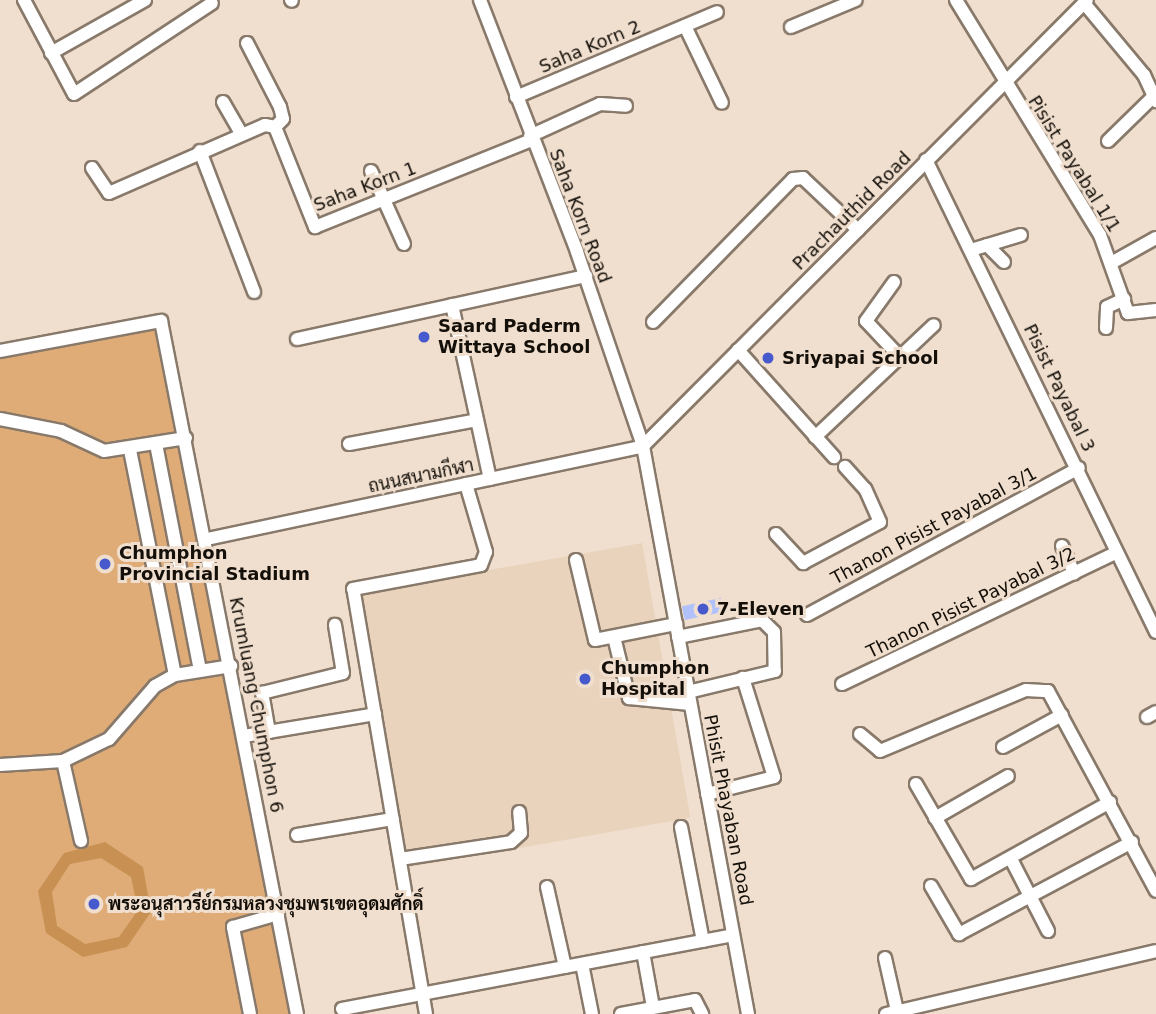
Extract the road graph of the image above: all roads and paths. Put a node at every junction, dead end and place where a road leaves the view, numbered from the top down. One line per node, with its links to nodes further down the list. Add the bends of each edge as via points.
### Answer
1 (24, 0): 12 (street)
2 (145, 0): 12 (street)
3 (480, 0): 14 (street, Saha Korn Road)
4 (856, 0): 10 (street)
5 (956, 0): 13 (street, Pisist Payabal 1/1)
6 (1085, 1): 13 (street, Prachauthid Road); 15 (street)
7 (212, 3): 12 (street, via 78,93 70,90)
8 (717, 12): 9 (street, Saha Korn 2)
9 (685, 26): 14 (street, Saha Korn 2); 17 (street)
10 (791, 27)
11 (247, 43): 19 (street, via 282,113)
12 (51, 53)
13 (1003, 85): 24 (street, Prachauthid Road); 35 (street, Pisist Payabal 1/1)
14 (516, 97): 21 (street, Saha Korn Road)
15 (1155, 98): 22 (street)
16 (223, 102): 20 (street)
17 (722, 103)
18 (626, 106): 21 (street, Saha Korn 1, via 600,104)
19 (275, 127): 20 (street); 27 (street, Saha Korn 1, via 315,227)
20 (241, 133): 23 (street)
21 (531, 138): 27 (street, Saha Korn 1); 36 (street, Saha Korn Road)
22 (1108, 141)
23 (200, 151): 25 (street, via 109,193); 38 (street)
24 (926, 160): 28 (street, Prachauthid Road); 33 (street, Pisist Payabal 3)
25 (92, 168)
26 (371, 172): 27 (street)
27 (386, 199): 31 (street)
28 (858, 230): 42 (street, via 803,178 793,179); 47 (street, Prachauthid Road)
29 (1021, 235): 32 (street)
30 (1156, 238): 35 (street)
31 (404, 244)
32 (986, 245): 33 (street); 34 (street)
33 (971, 250): 59 (street, Pisist Payabal 3)
34 (1004, 262)
35 (1113, 262): 39 (street, Pisist Payabal 1/1)
36 (586, 276): 40 (street); 55 (street, Saha Korn Road)
37 (894, 282): 48 (street, via 866,321)
38 (254, 292)
39 (1124, 299): 41 (street, via 1131,315); 44 (street, via 1107,307)
40 (452, 305): 45 (street); 50 (street)
41 (1156, 310)
42 (653, 322)
43 (934, 325): 48 (street)
44 (1106, 328)
45 (297, 339)
46 (0, 351): 52 (street, Krumluang Chumphon 6, via 161,321)
47 (738, 351): 51 (street); 55 (street, Prachauthid Road)
48 (901, 358): 51 (street)
49 (0, 419): 56 (street, via 61,430 104,452)
50 (477, 419): 54 (street); 60 (street)
51 (816, 437): 57 (street)
52 (186, 438): 53 (street); 63 (street, Krumluang Chumphon 6)
53 (156, 444): 56 (street); 74 (street)
54 (349, 444)
55 (643, 446): 60 (street, ถนนสนามกีฬา); 71 (street, Phisit Phayaban Road)
56 (130, 450): 75 (street)
57 (834, 457)
58 (845, 467): 62 (street, via 865,489 880,522 803,564)
59 (1079, 468): 65 (street, Pisist Payabal 3); 68 (street, Thanon Pisist Payabal 3/1)
60 (491, 479): 61 (street, ถนนสนามกีฬา)
61 (466, 484): 63 (street, ถนนสนามกีฬา); 79 (street, via 486,552 481,565 353,589)
62 (776, 534)
63 (207, 540): 73 (street, Krumluang Chumphon 6)
64 (1062, 546): 67 (street)
65 (1116, 553): 67 (street, Thanon Pisist Payabal 3/2); 70 (street, Pisist Payabal 3)
66 (576, 560): 72 (street, via 591,634 594,640)
67 (1074, 573): 77 (street, Thanon Pisist Payabal 3/2)
68 (807, 615)
69 (335, 625): 81 (street, via 343,673 262,693)
70 (1155, 626)
71 (677, 630): 72 (street); 76 (street, via 770,624 779,667); 78 (street, Phisit Phayaban Road)
72 (614, 638): 78 (street, via 629,698)
73 (231, 666): 74 (street); 83 (street, Krumluang Chumphon 6)
74 (200, 671): 75 (street)
75 (175, 675): 85 (street, via 155,686 109,739)
76 (743, 678): 78 (street); 89 (street, via 774,777)
77 (842, 684)
78 (689, 698): 89 (street, Phisit Phayaban Road)
79 (375, 714): 81 (street); 93 (street)
80 (1062, 715): 82 (street, via 1039,687 880,751); 84 (street); 90 (street)
81 (269, 732): 83 (street)
82 (860, 734)
83 (244, 736): 104 (street, Krumluang Chumphon 6)
84 (1003, 747)
85 (62, 761): 86 (street); 96 (street)
86 (0, 765)
87 (1008, 776): 92 (street)
88 (916, 784): 92 (street)
89 (707, 794): 106 (street, Phisit Phayaban Road)
90 (1110, 802): 97 (street); 99 (street)
91 (519, 812): 98 (street, via 521,833 511,842)
92 (935, 818): 99 (street, via 971,879)
93 (393, 819): 95 (street); 98 (street)
94 (681, 828): 107 (street)
95 (296, 835)
96 (81, 841)
97 (1132, 842): 102 (street); 103 (street)
98 (400, 859): 113 (street)
99 (1011, 859): 103 (street)
100 (931, 886): 103 (street, via 959,934)
101 (547, 887): 112 (street)
102 (1156, 891)
103 (1031, 896): 105 (street)
104 (278, 914): 117 (street, via 233,927); 118 (street, Krumluang Chumphon 6)
105 (1048, 931)
106 (733, 935): 107 (street); 123 (street, Phisit Phayaban Road)
107 (703, 941): 109 (street)
108 (1156, 951): 116 (street)
109 (643, 952): 111 (street); 114 (street)
110 (885, 958): 116 (street)
111 (582, 964): 112 (street); 120 (street)
112 (565, 967): 113 (street)
113 (423, 994): 115 (street); 119 (street)
114 (653, 1007): 121 (street); 122 (street, via 695,1000)
115 (342, 1009)
116 (892, 1013)
117 (250, 1014)
118 (297, 1014)
119 (426, 1014)
120 (592, 1014)
121 (621, 1014)
122 (702, 1014)
123 (748, 1014)

